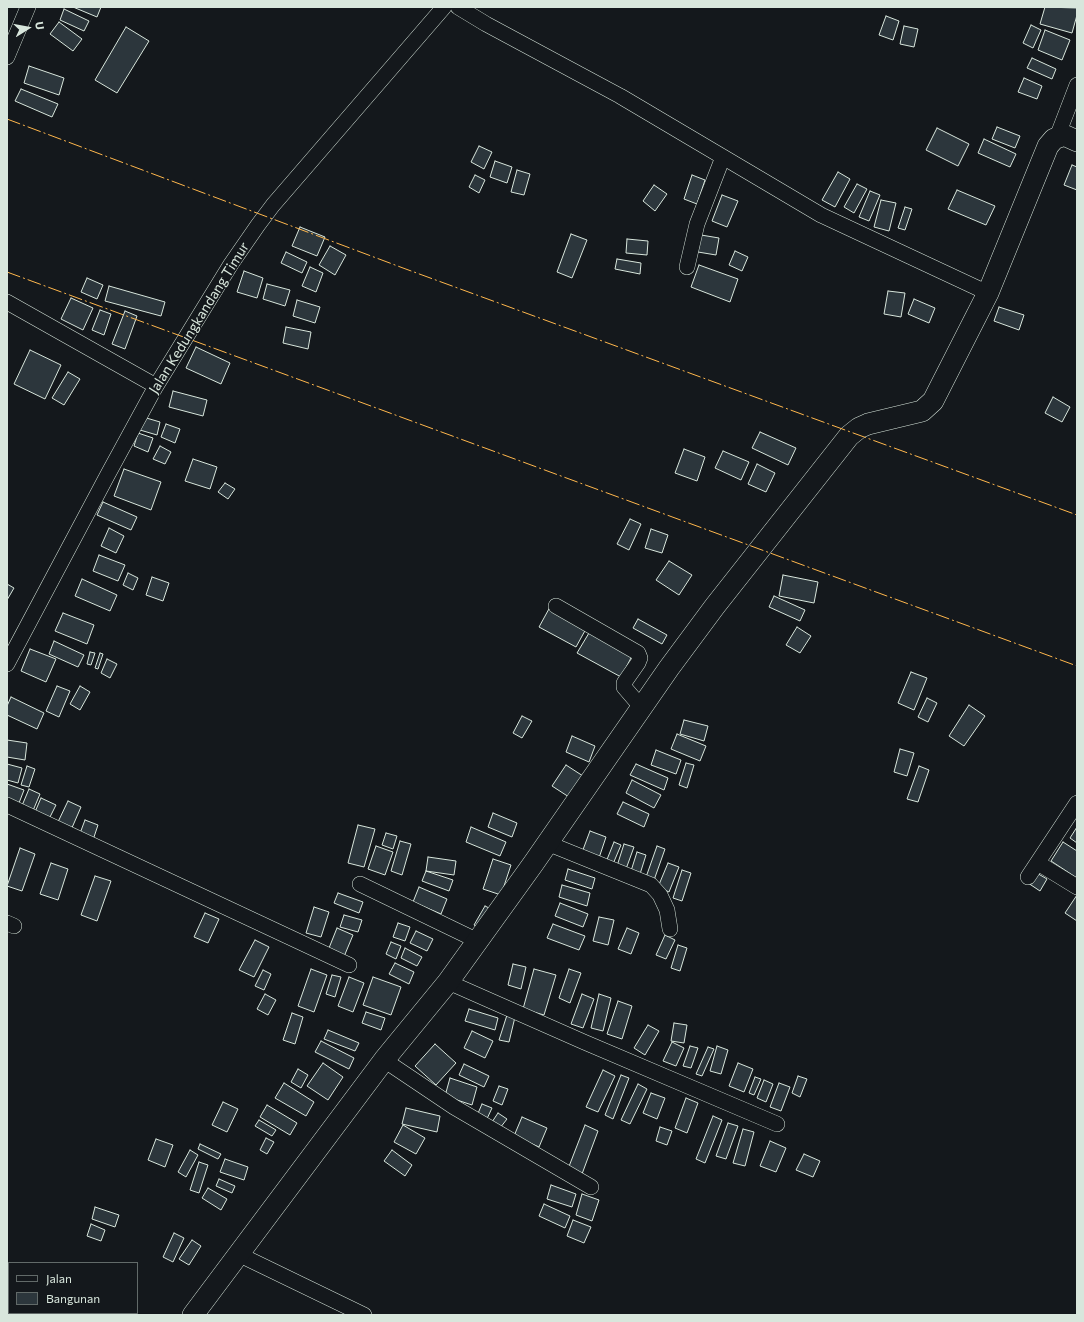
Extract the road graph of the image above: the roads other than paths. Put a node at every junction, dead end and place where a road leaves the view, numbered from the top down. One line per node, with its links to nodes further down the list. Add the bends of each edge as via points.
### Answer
1 (28, 7): 4 (street)
2 (444, 7): 11 (street, Jalan Kedungkandang Timur, via 258,225 230,264)
3 (458, 7): 7 (street, via 620,96)
4 (7, 57)
5 (1077, 85): 6 (street)
6 (1067, 139): 9 (street, via 1054,139 1048,146)
7 (723, 157): 8 (street, via 697,224); 9 (street, via 821,215)
8 (687, 267)
9 (988, 293): 14 (street, via 933,401 922,411 868,424 849,436 715,606)
10 (7, 302): 11 (street)
11 (156, 386): 13 (street, Jalan Kedungkandang Timur)
12 (556, 606): 14 (street, via 638,653 638,663 624,683 624,687)
13 (7, 664)
14 (642, 708): 17 (street)
15 (7, 805): 24 (street)
16 (1076, 806): 18 (street)
17 (547, 844): 22 (street, via 651,885 660,895 667,910); 23 (street)
18 (1038, 863): 19 (street); 21 (street)
19 (1028, 877)
20 (360, 884): 23 (street)
21 (1077, 887)
22 (670, 929)
23 (478, 941): 25 (street)
24 (349, 965)
25 (448, 982): 26 (street); 27 (street)
26 (384, 1060): 28 (street, via 454,1107); 29 (street)
27 (777, 1124)
28 (591, 1187)
29 (238, 1254): 30 (street); 31 (street)
30 (356, 1313)
31 (193, 1315)

